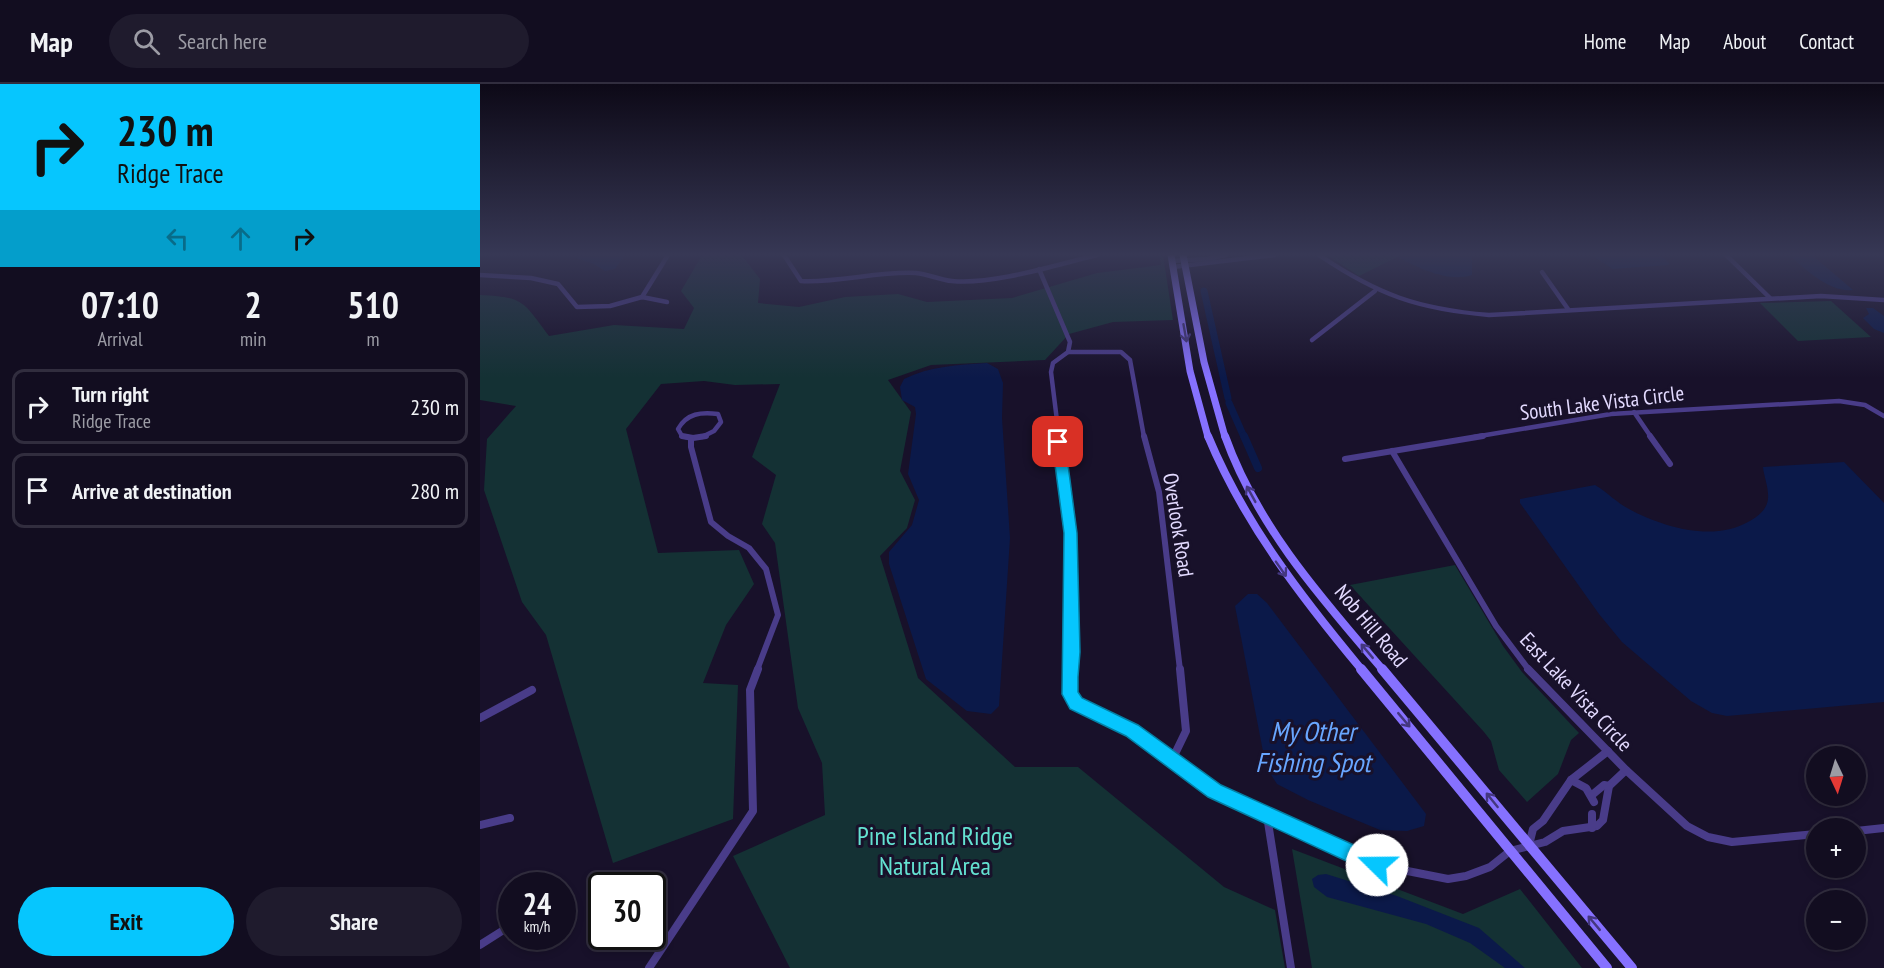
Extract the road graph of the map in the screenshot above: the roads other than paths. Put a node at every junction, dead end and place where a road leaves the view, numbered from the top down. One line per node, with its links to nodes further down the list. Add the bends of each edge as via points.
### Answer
1 (568, 296): 10 (street, via 577,307 594,309)
2 (1052, 296): 16 (street, via 1069,334)
3 (1183, 296): 39 (main road, Nob Hill Road, one-way to 39, via 1196,396 1207,434 1246,516 1299,594)
4 (1186, 296): 38 (main road, Nob Hill Road, one-way to 4, via 1310,583 1262,513 1236,465 1213,405)
5 (1368, 296): 15 (street)
6 (1390, 296): 14 (street, via 1420,307 1456,313 1489,315)
7 (1559, 296): 14 (street)
8 (1815, 296): 11 (street)
9 (1825, 296): 12 (street)
10 (642, 297): 13 (street)
11 (1770, 298): 14 (street)
12 (1884, 300)
13 (668, 303)
14 (1568, 309)
15 (1312, 340)
16 (1068, 352): 26 (street, Overlook Road, via 1121,352 1130,360 1139,418 1161,501 1186,717 1186,731); 26 (street, via 1053,363 1051,372 1071,533 1070,694 1076,704 1132,731)
17 (1634, 412): 18 (street, South Lake Vista Circle, via 1839,401 1865,405); 20 (street, South Lake Vista Circle); 22 (street)
18 (1884, 416)
19 (691, 439): 19 (street, via 679,433 684,421 701,412 718,414 721,422 714,431); 42 (street, via 711,522 749,548 766,569 778,615 750,690 753,811)
20 (1392, 451): 21 (street, South Lake Vista Circle); 25 (street, East Lake Vista Circle, via 1496,626 1524,665)
21 (1345, 459)
22 (1670, 464)
23 (532, 690): 24 (street)
24 (480, 718)
25 (1608, 751): 27 (street, East Lake Vista Circle); 28 (street)
26 (1172, 760): 31 (street, via 1215,791)
27 (1626, 770): 29 (street); 37 (street, East Lake Vista Circle, via 1687,826 1708,837 1732,842)
28 (1570, 780): 29 (street, via 1586,788 1593,799 1604,785); 38 (street, via 1543,821 1533,829)
29 (1609, 786): 34 (street, via 1603,820)
30 (1592, 814): 34 (street)
31 (1268, 816): 39 (street, via 1377,865 1448,879 1490,867); 43 (street)
32 (510, 818): 33 (street)
33 (480, 825)
34 (1592, 828): 38 (street, via 1563,831)
35 (1884, 828): 36 (street)
36 (1866, 830)
37 (1806, 835)
38 (1529, 846): 39 (street); 45 (main road, Nob Hill Road, one-way to 38)
39 (1510, 851): 44 (main road, Nob Hill Road)
40 (498, 934): 41 (street)
41 (480, 945)
42 (649, 968)
43 (1291, 968)
44 (1607, 968)
45 (1632, 968)

